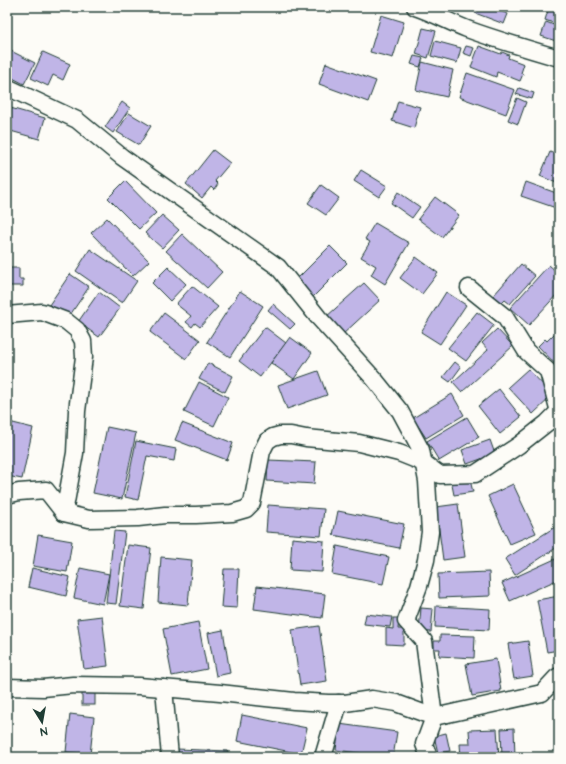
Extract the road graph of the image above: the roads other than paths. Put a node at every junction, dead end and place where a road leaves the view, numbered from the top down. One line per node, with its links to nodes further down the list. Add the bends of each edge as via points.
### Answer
1 (415, 7): 2 (street, via 467,29)
2 (559, 58)
3 (7, 87): 7 (street, via 77,120 122,157 278,267 400,411 421,450)
4 (469, 288): 6 (street, via 505,317 526,351 548,371)
5 (7, 315): 9 (street, via 42,312 66,321 77,330 83,342 84,357 75,453)
6 (559, 412): 7 (street, via 519,445 475,474 440,475)
7 (424, 463): 9 (street, via 399,453 359,443 280,435 267,441 262,451 252,503 246,509 232,513 196,516 89,519); 14 (street, via 430,532 426,560 406,621 424,641)
8 (7, 495): 9 (street, via 46,490)
9 (64, 513)
10 (559, 676): 14 (street, via 542,693)
11 (7, 687): 12 (street)
12 (164, 688): 13 (street); 15 (street)
13 (339, 703): 14 (street, via 372,699 396,703); 16 (street)
14 (434, 718): 17 (street, via 424,744)
15 (170, 757)
16 (323, 757)
17 (429, 757)

